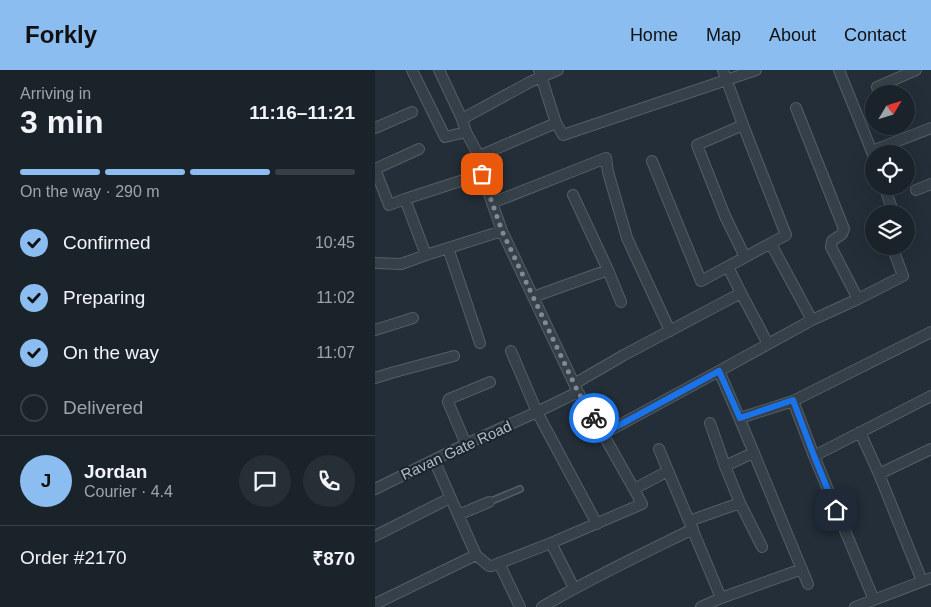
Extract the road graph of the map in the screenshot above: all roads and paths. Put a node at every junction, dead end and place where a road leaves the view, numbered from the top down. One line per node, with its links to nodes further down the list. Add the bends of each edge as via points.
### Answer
1 (412, 70): 18 (street, via 445,137)
2 (439, 70): 13 (street)
3 (558, 70): 8 (street)
4 (723, 70): 9 (street)
5 (756, 70): 9 (street)
6 (839, 70): 19 (street)
7 (916, 70): 10 (street)
8 (540, 73): 13 (street, via 531,82); 14 (street)
9 (726, 81): 14 (street, via 563,135); 15 (street)
10 (879, 85)
11 (796, 108): 41 (street, via 844,229 831,241 831,247)
12 (411, 112): 16 (street)
13 (462, 119): 18 (street)
14 (556, 123): 22 (street)
15 (743, 125): 31 (street, via 786,235); 35 (street, via 697,145)
16 (375, 128)
17 (931, 128): 20 (street)
18 (466, 132): 22 (street)
19 (869, 145)
20 (893, 145)
21 (419, 150): 28 (street, via 375,169 389,205)
22 (479, 156): 24 (street)
23 (652, 161): 37 (street, via 701,282)
24 (482, 174): 28 (street); 29 (street)
25 (931, 184): 26 (street)
26 (916, 190)
27 (573, 195): 38 (street)
28 (405, 199): 33 (street)
29 (492, 203): 30 (street); 46 (street, via 606,158 627,238)
30 (502, 231): 32 (street); 40 (street)
31 (771, 244): 35 (street); 44 (street)
32 (448, 248): 33 (street); 48 (street)
33 (426, 255): 36 (street, via 401,264)
34 (895, 255): 41 (street, via 903,276)
35 (745, 257): 37 (street)
36 (375, 263)
37 (728, 267): 39 (street)
38 (607, 270): 40 (street); 42 (street)
39 (741, 293): 46 (street, Ravan Gate Road); 49 (street)
40 (533, 297): 55 (street)
41 (859, 299): 44 (street)
42 (621, 302)
43 (413, 318): 45 (street)
44 (812, 320): 49 (street)
45 (375, 330)
46 (670, 330): 55 (street, Ravan Gate Road, via 624,355)
47 (931, 332): 57 (street)
48 (480, 343)
49 (769, 344): 52 (street)
50 (511, 351): 58 (street)
51 (455, 356): 53 (street)
52 (719, 371): 59 (street); 62 (street)
53 (375, 378)
54 (490, 382): 63 (street, via 448,402)
55 (576, 388): 58 (street, Ravan Gate Road); 62 (street)
56 (931, 396): 61 (street)
57 (793, 400): 59 (street); 67 (street)
58 (537, 412): 63 (street, Ravan Gate Road); 79 (street)
59 (740, 418): 66 (street)
60 (710, 423): 69 (street)
61 (860, 432): 67 (street); 71 (street)
62 (603, 434): 74 (street)
63 (466, 444): 68 (street, Ravan Gate Road)
64 (659, 449): 70 (street)
65 (931, 450): 71 (street)
66 (753, 453): 69 (street); 86 (street)
67 (814, 456): 91 (street)
68 (434, 460): 72 (street, Ravan Gate Road); 75 (street)
69 (725, 466): 77 (street)
70 (669, 471): 74 (street); 80 (street)
71 (879, 474): 87 (street)
72 (375, 489)
73 (520, 489): 76 (lane)
74 (634, 489): 79 (street, via 642,504)
75 (450, 498): 78 (street); 81 (street)
76 (489, 502): 78 (street)
77 (741, 503): 80 (street); 83 (street)
78 (458, 515): 84 (street)
79 (597, 524): 82 (street)
80 (691, 525): 89 (street); 90 (street)
81 (375, 536)
82 (551, 543): 85 (street); 89 (street)
83 (762, 547)
84 (475, 555): 85 (street, via 489,566); 92 (street)
85 (499, 563): 93 (street)
86 (801, 569): 88 (street); 90 (street)
87 (927, 579): 91 (street)
88 (808, 584)
89 (574, 588): 94 (street)
90 (721, 598): 95 (street)
91 (874, 600): 96 (street)
92 (375, 604)
93 (520, 607)
94 (543, 607)
95 (701, 607)
96 (855, 607)

